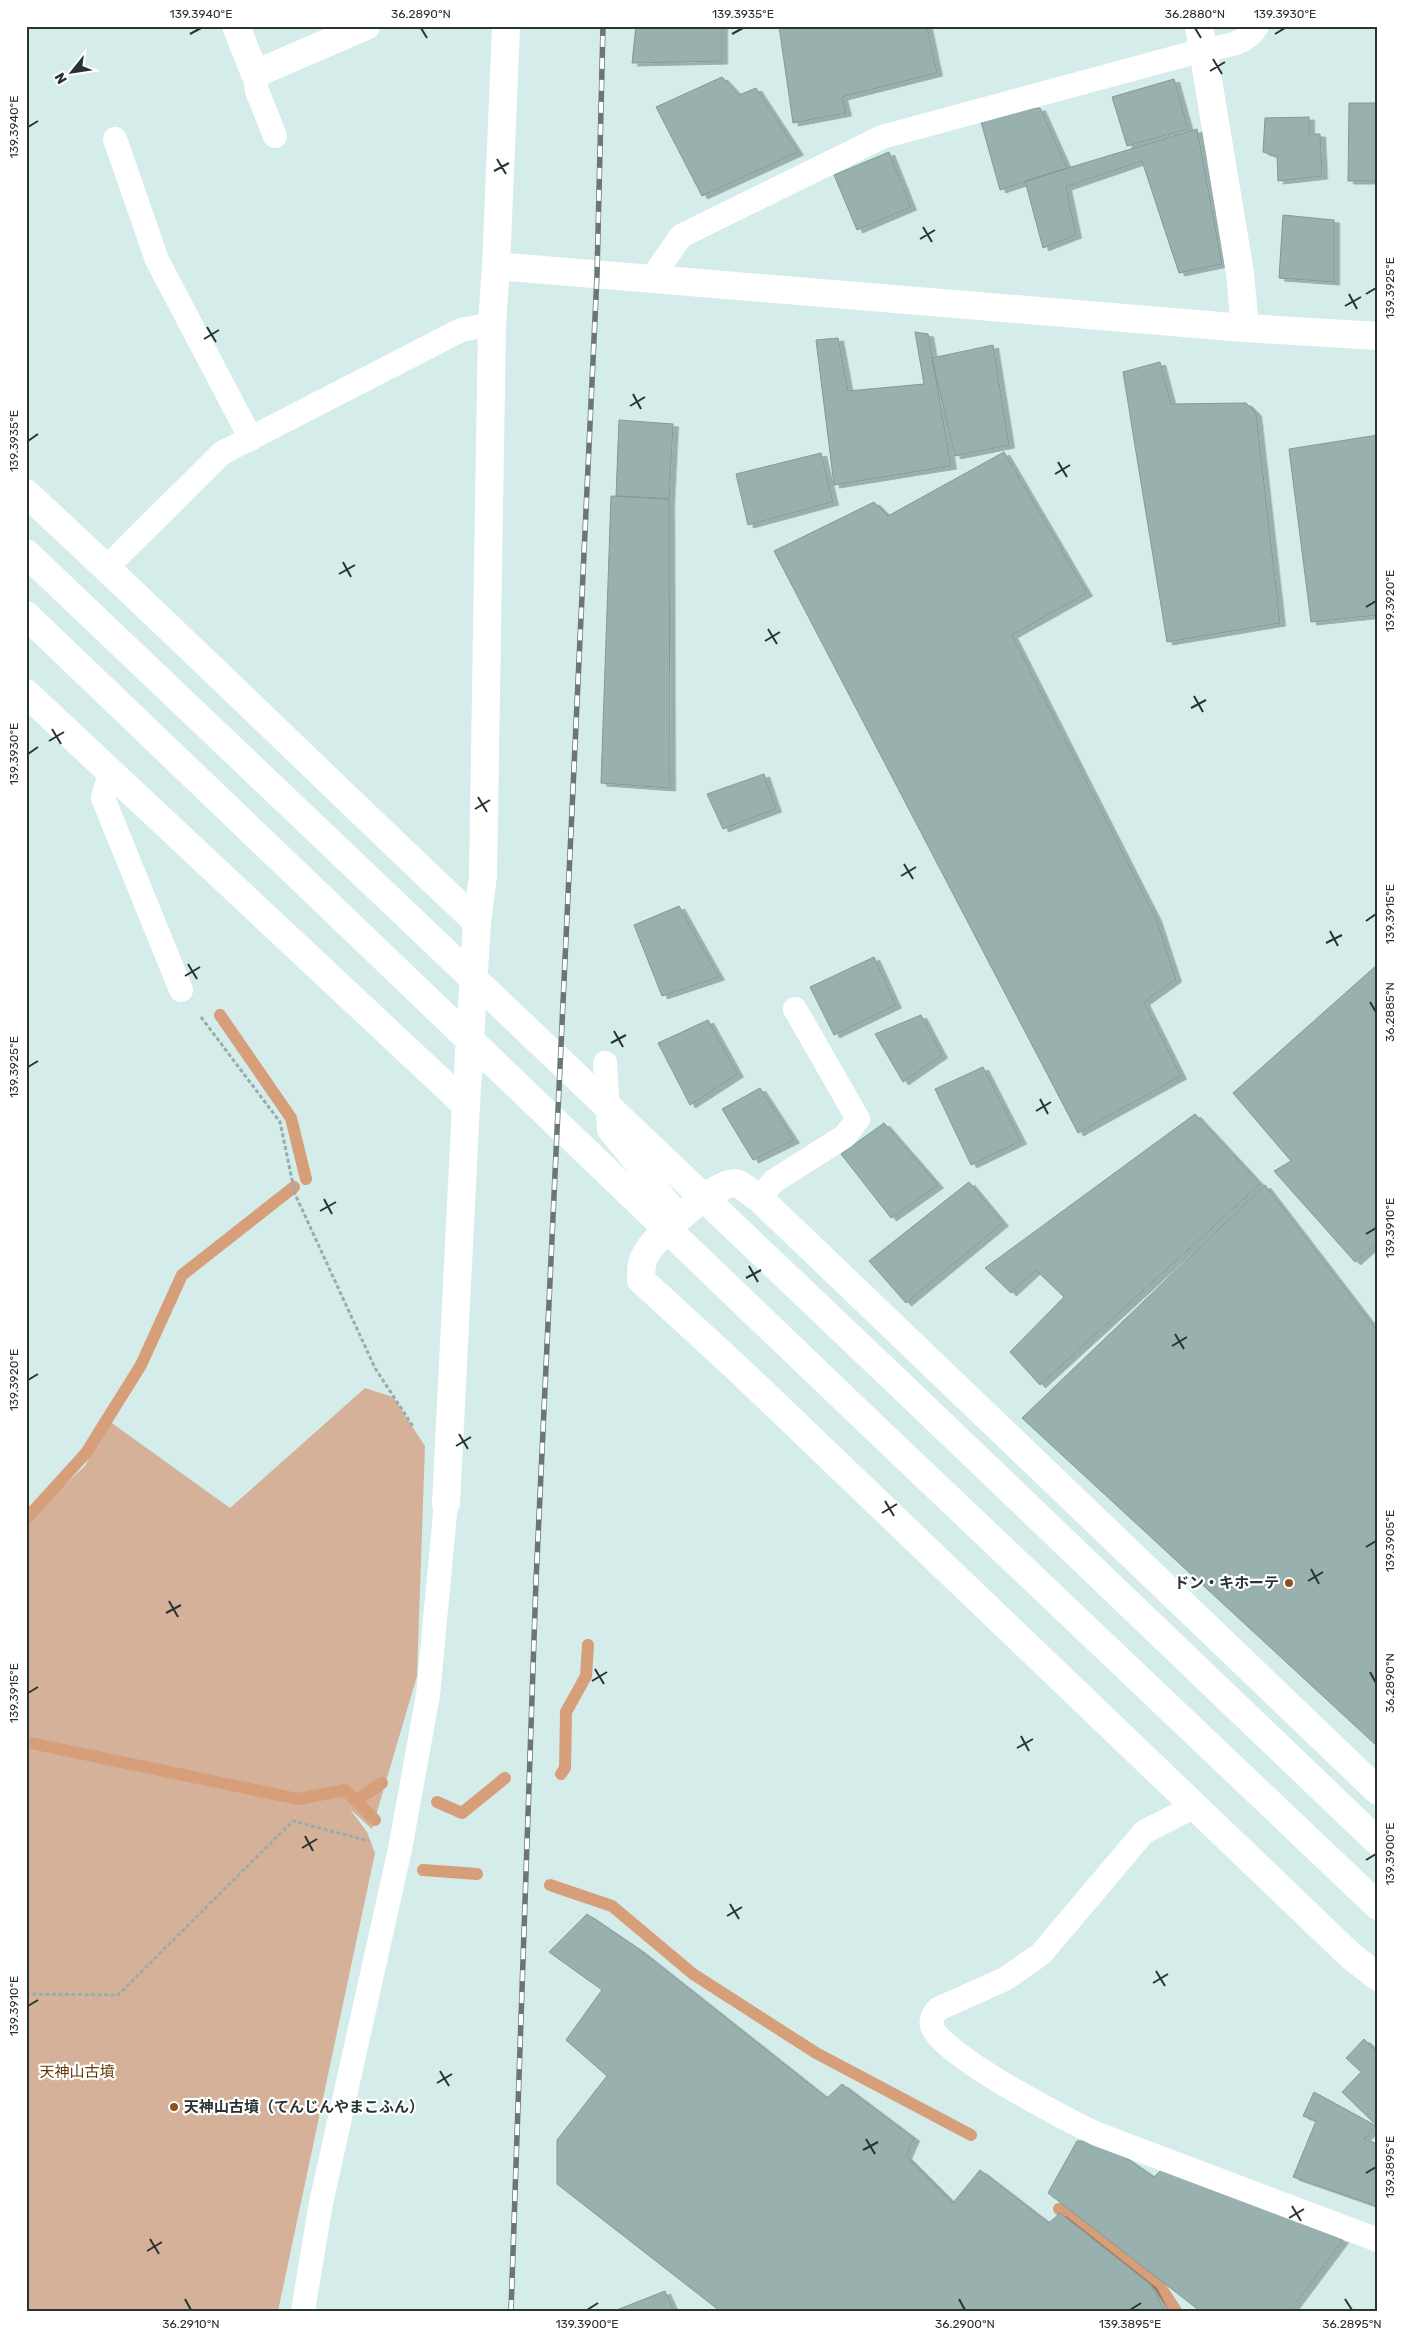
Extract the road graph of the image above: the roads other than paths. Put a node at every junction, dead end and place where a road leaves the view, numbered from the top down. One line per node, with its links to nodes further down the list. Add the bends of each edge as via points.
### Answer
1 (236, 26): 6 (street)
2 (366, 26): 6 (street)
3 (506, 26): 9 (street)
4 (1257, 26): 5 (lane, via 1254,33 1232,46)
5 (1201, 38): 10 (lane, via 882,137 680,236); 12 (street, via 1240,273)
6 (255, 74): 7 (lane, via 257,92)
7 (275, 136)
8 (115, 140): 14 (lane, via 157,260)
9 (496, 266): 10 (street); 11 (street)
10 (651, 278): 12 (street)
11 (492, 324): 14 (lane, via 461,330); 21 (street, via 483,876)
12 (1245, 328): 13 (street)
13 (1378, 336)
14 (251, 439): 17 (lane, via 222,454)
15 (26, 493): 17 (street)
16 (26, 553): 31 (street)
17 (107, 567): 21 (street)
18 (26, 615): 32 (street)
19 (26, 693): 20 (street)
20 (110, 774): 22 (lane, via 104,798); 25 (street)
21 (477, 922): 25 (street)
22 (181, 990)
23 (795, 1008): 26 (lane, via 858,1119 845,1136 774,1181)
24 (605, 1064): 27 (lane, via 610,1130)
25 (466, 1106): 28 (street)
26 (759, 1198): 27 (street, via 736,1183 726,1184); 29 (street)
27 (680, 1217): 30 (street, via 646,1253 641,1280)
28 (446, 1503): 35 (lane, via 428,1695 400,1849 321,2203)
29 (1378, 1791)
30 (1194, 1806): 33 (street, via 1351,1956); 34 (lane, via 1144,1832 1041,1954 1005,1979 938,2009 932,2016 932,2026 937,2036 957,2054 1061,2118)
31 (1378, 1842)
32 (1378, 1906)
33 (1378, 1977)
34 (1378, 2240)
35 (303, 2311)

